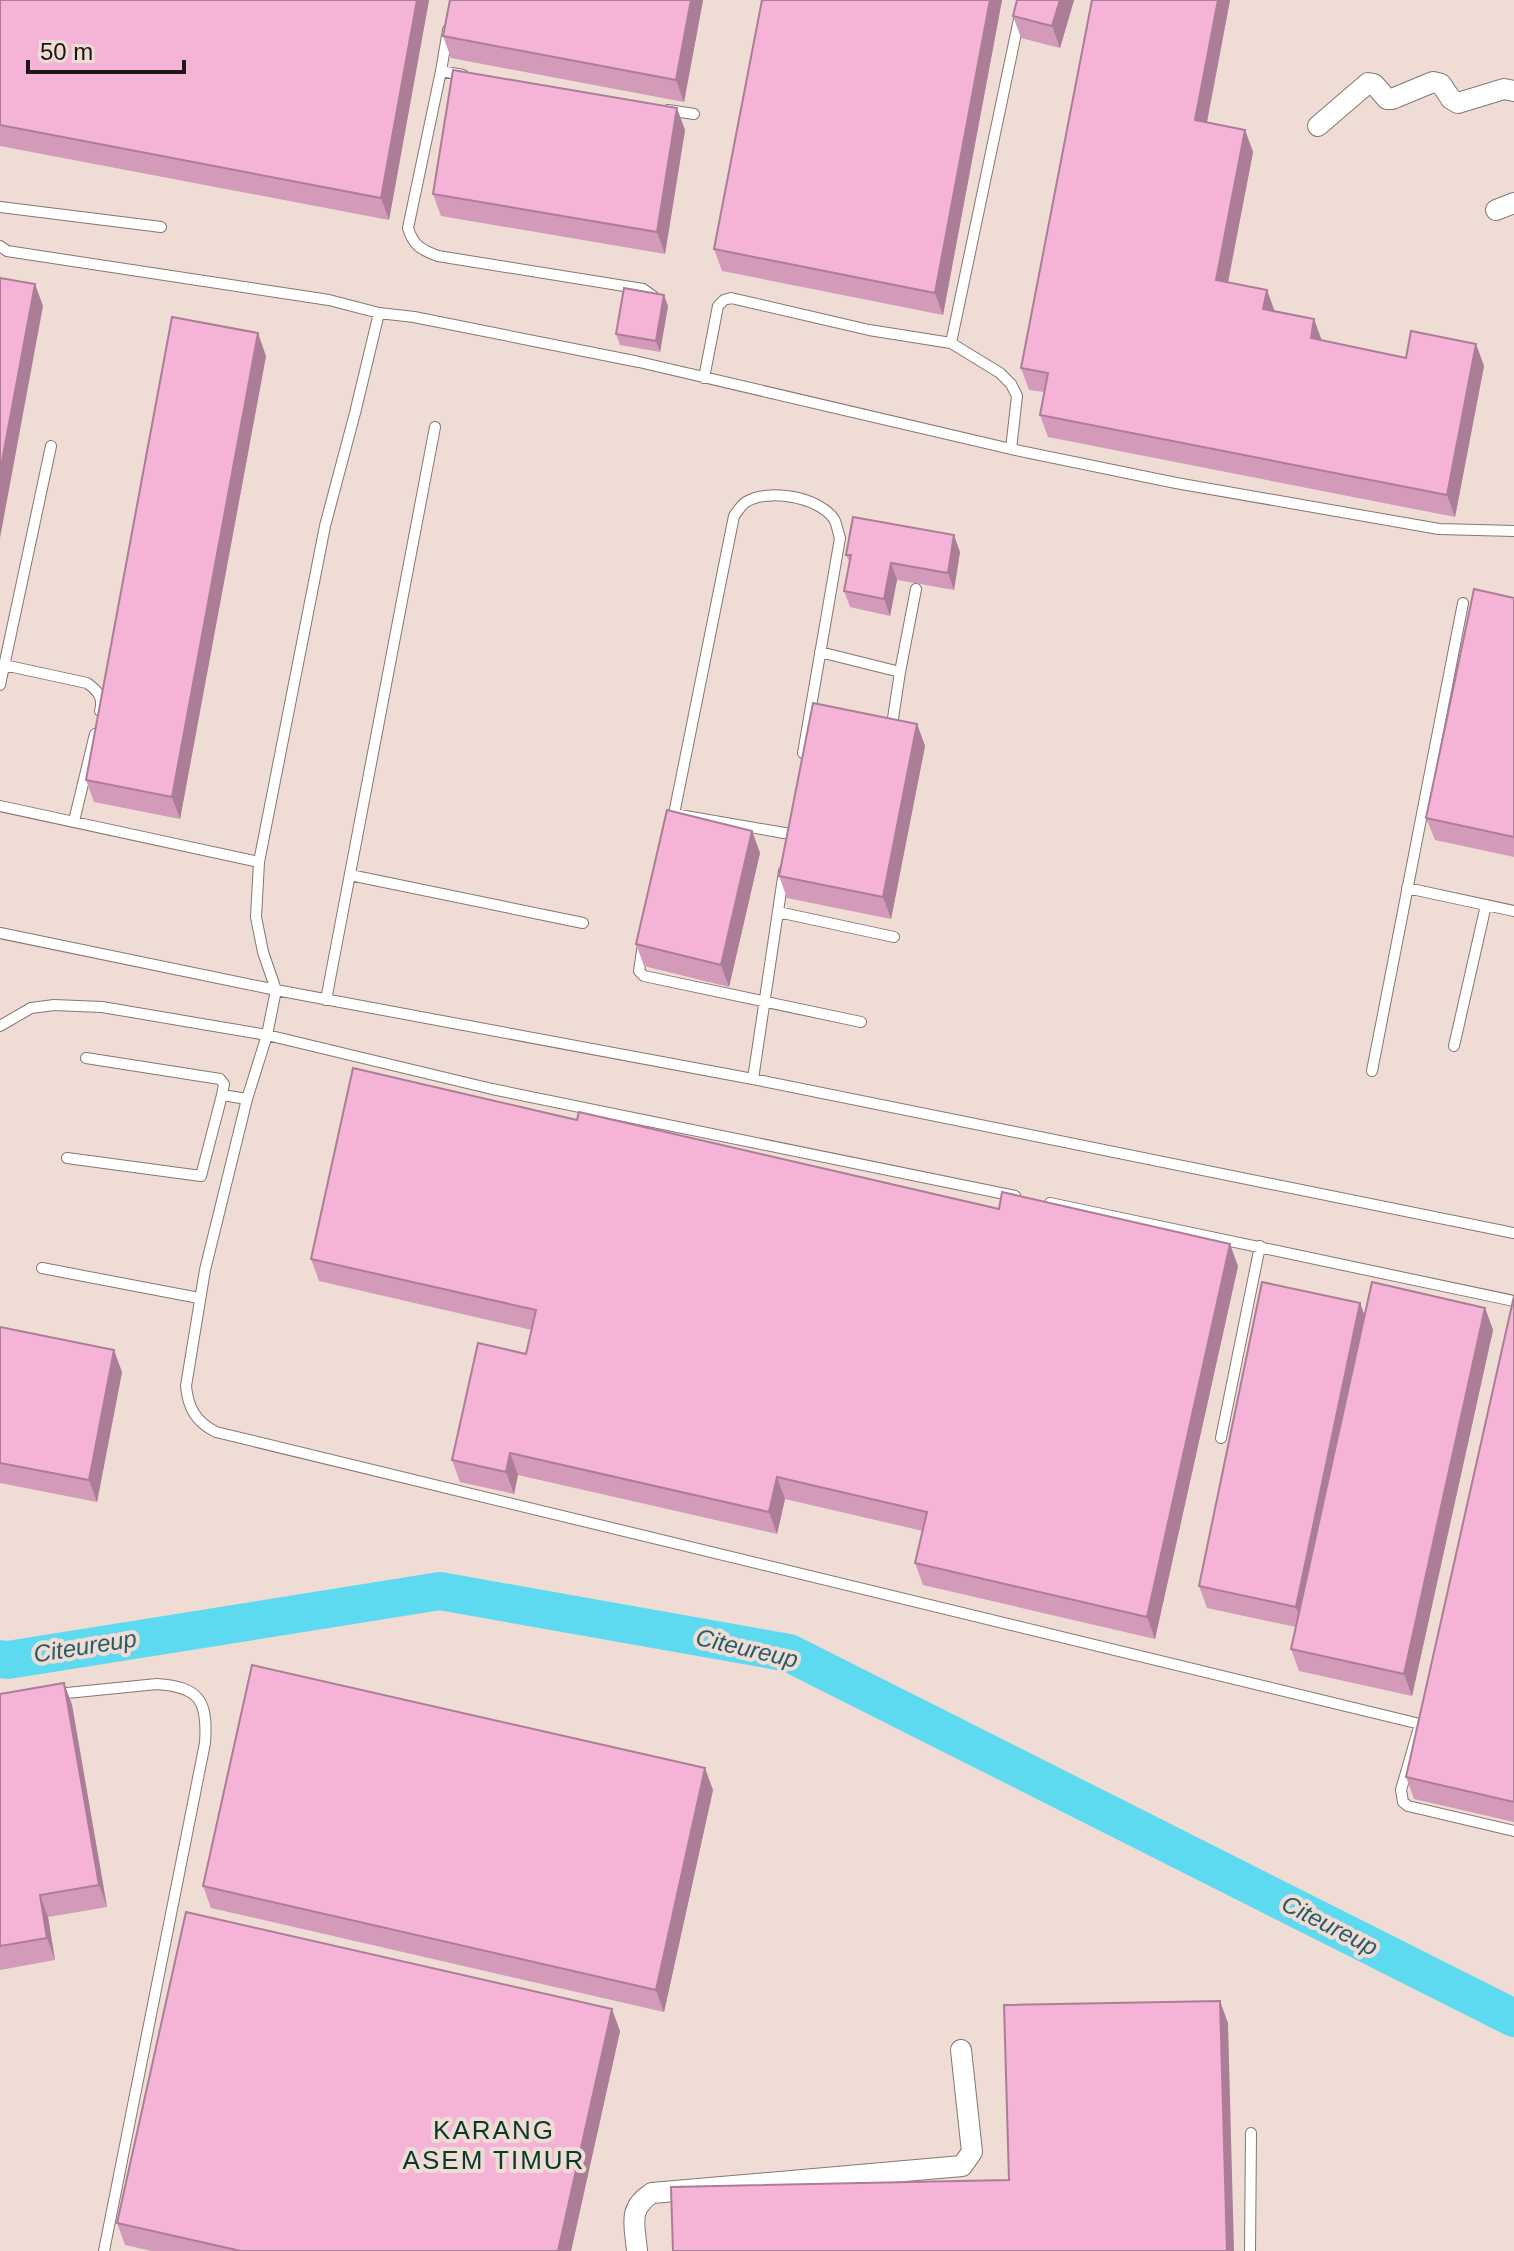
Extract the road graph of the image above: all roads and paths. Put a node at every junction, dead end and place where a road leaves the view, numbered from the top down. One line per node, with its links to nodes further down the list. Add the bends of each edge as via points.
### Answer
1 (1023, 0): 14 (lane)
2 (451, 14): 3 (lane)
3 (441, 71): 4 (lane); 12 (lane, via 408,228 412,241 438,256 643,289 653,296)
4 (471, 76)
5 (1514, 91): 8 (street, via 1504,89 1458,103 1433,82 1392,99 1368,83)
6 (650, 107): 7 (lane)
7 (694, 114)
8 (1318, 126)
9 (0, 207): 10 (lane)
10 (161, 227)
11 (0, 246): 13 (lane, via 329,300)
12 (651, 303)
13 (379, 313): 15 (lane, via 641,356); 35 (lane, via 325,526)
14 (951, 343): 15 (lane, via 731,298 718,306); 18 (lane, via 1011,384 1017,396)
15 (704, 378): 18 (lane)
16 (435, 427): 37 (lane)
17 (51, 446): 23 (lane)
18 (1011, 449): 19 (lane, via 1351,515 1439,529)
19 (1514, 531)
20 (916, 589): 24 (lane)
21 (1463, 603): 38 (lane)
22 (820, 652): 24 (lane); 27 (lane); 29 (lane, via 840,538 835,520 817,504 784,494 744,503 734,516)
23 (4, 665): 25 (lane); 31 (lane, via 98,690 102,704)
24 (900, 672): 26 (lane)
25 (0, 685)
26 (892, 725)
27 (802, 758)
28 (0, 806): 31 (lane)
29 (674, 814): 32 (lane); 33 (lane)
30 (792, 819): 33 (lane)
31 (74, 821): 35 (lane)
32 (670, 829)
33 (790, 834): 34 (lane)
34 (787, 850)
35 (259, 862): 46 (lane, via 256,917)
36 (785, 865): 41 (lane)
37 (350, 875): 42 (lane); 47 (lane)
38 (1407, 888): 39 (lane); 54 (lane)
39 (1486, 905): 40 (lane); 52 (lane)
40 (1514, 911)
41 (778, 912): 45 (lane); 48 (lane)
42 (583, 923)
43 (0, 933): 46 (lane)
44 (646, 935): 48 (lane, via 639,965 644,976)
45 (894, 937)
46 (276, 990): 47 (lane); 51 (lane)
47 (326, 1000): 55 (lane)
48 (764, 1002): 49 (lane); 55 (lane)
49 (861, 1022)
50 (0, 1026): 51 (lane, via 31,1008 54,1005 102,1007)
51 (267, 1035): 57 (lane); 59 (lane, via 492,1089)
52 (1454, 1046)
53 (86, 1058): 56 (lane, via 220,1079)
54 (1372, 1071)
55 (753, 1079): 61 (lane)
56 (222, 1095): 57 (lane); 58 (lane, via 201,1176)
57 (247, 1099): 64 (lane)
58 (67, 1158)
59 (1025, 1198)
60 (1041, 1201): 62 (lane)
61 (1514, 1233)
62 (1260, 1246): 65 (lane); 66 (lane)
63 (42, 1268): 64 (lane)
64 (199, 1298): 69 (lane, via 187,1399 202,1424 216,1432)
65 (1514, 1301)
66 (1221, 1438)
67 (40, 1696): 73 (lane, via 173,1685 194,1693 207,1722)
68 (1424, 1710): 69 (lane)
69 (1420, 1724): 70 (lane, via 1401,1790 1403,1802)
70 (1514, 1831)
71 (961, 2050): 74 (street, via 972,2152 962,2166 652,2193 634,2211)
72 (1251, 2133): 75 (lane)
73 (104, 2251)
74 (637, 2251)
75 (1250, 2251)

